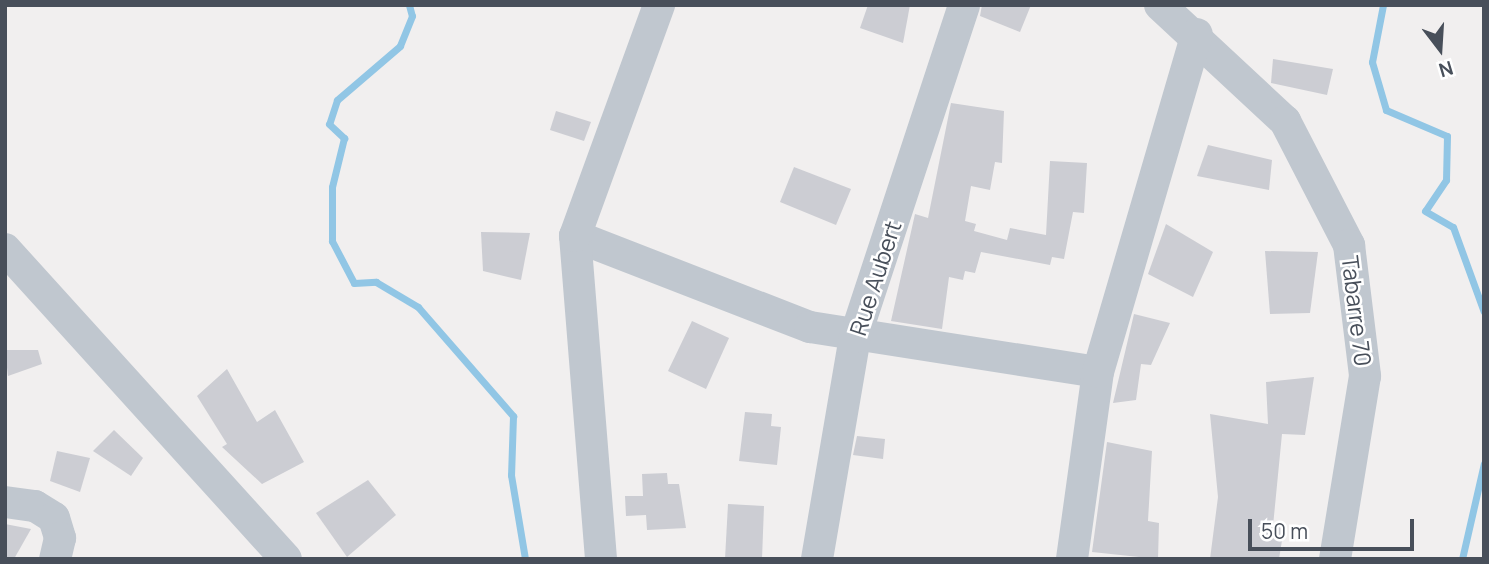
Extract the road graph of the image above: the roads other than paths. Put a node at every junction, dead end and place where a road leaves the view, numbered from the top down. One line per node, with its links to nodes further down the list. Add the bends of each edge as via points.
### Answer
1 (659, 5): 5 (street)
2 (964, 5): 7 (street, Rue Aubert)
3 (1160, 5): 4 (street, Tabarre 70)
4 (1197, 34): 8 (street); 15 (street, Tabarre 70, via 1285,121 1349,245 1366,376)
5 (575, 236): 7 (street, via 810,327); 12 (street)
6 (5, 249): 11 (street)
7 (855, 337): 8 (street); 13 (street, Rue Aubert)
8 (1098, 372): 14 (street)
9 (5, 502): 10 (street, via 35,506 54,518 60,538)
10 (55, 559)
11 (286, 559)
12 (601, 559)
13 (817, 559)
14 (1072, 559)
15 (1335, 559)

